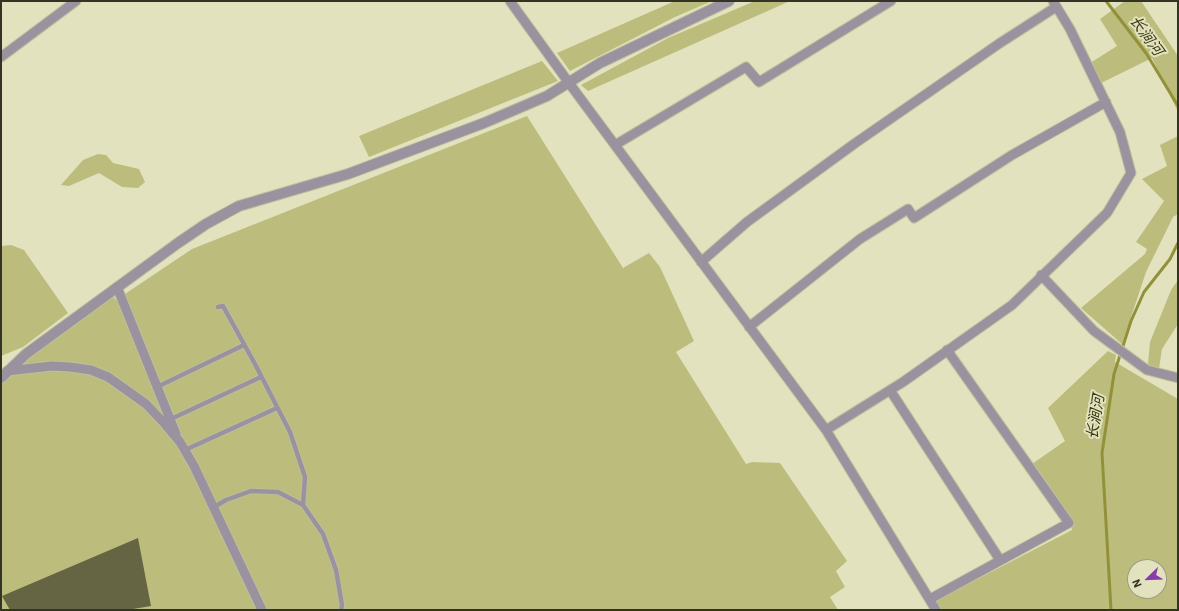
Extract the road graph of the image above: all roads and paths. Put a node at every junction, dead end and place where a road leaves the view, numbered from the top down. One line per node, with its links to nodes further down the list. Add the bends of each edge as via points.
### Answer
1 (76, 1): 6 (street)
2 (510, 1): 7 (street)
3 (729, 1): 7 (street, via 600,63)
4 (891, 1): 9 (street, via 759,82 746,67)
5 (1055, 4): 8 (street); 10 (street, via 854,144 747,222)
6 (1, 57)
7 (569, 83): 9 (street); 12 (street, via 547,96 484,123 348,174 239,206 206,224)
8 (1106, 102): 11 (street, via 1120,132 1132,173 1107,213); 14 (street, via 1012,155 914,218 908,209 860,239)
9 (615, 145): 10 (street)
10 (701, 262): 14 (street)
11 (1041, 276): 16 (street, via 1012,305); 19 (street, via 1094,331 1147,370)
12 (117, 287): 17 (street, via 26,354); 20 (street)
13 (218, 308): 15 (lane, via 223,306)
14 (749, 326): 24 (street)
15 (244, 345): 18 (lane); 20 (lane)
16 (947, 350): 21 (street); 28 (street, via 1069,523)
17 (4, 375): 25 (street, via 52,366 91,370 102,374 146,404)
18 (261, 377): 22 (lane); 23 (lane)
19 (1178, 378)
20 (157, 387): 23 (street)
21 (890, 390): 24 (street); 28 (street)
22 (277, 408): 25 (lane); 26 (lane, via 290,432 305,477)
23 (170, 419): 25 (street)
24 (826, 430): 29 (street)
25 (182, 446): 27 (street)
26 (303, 505): 27 (lane, via 278,492 252,491); 31 (lane, via 323,534 336,570)
27 (214, 506): 30 (street)
28 (1000, 560): 29 (street)
29 (930, 599): 32 (street)
30 (262, 610)
31 (341, 610)
32 (936, 610)

